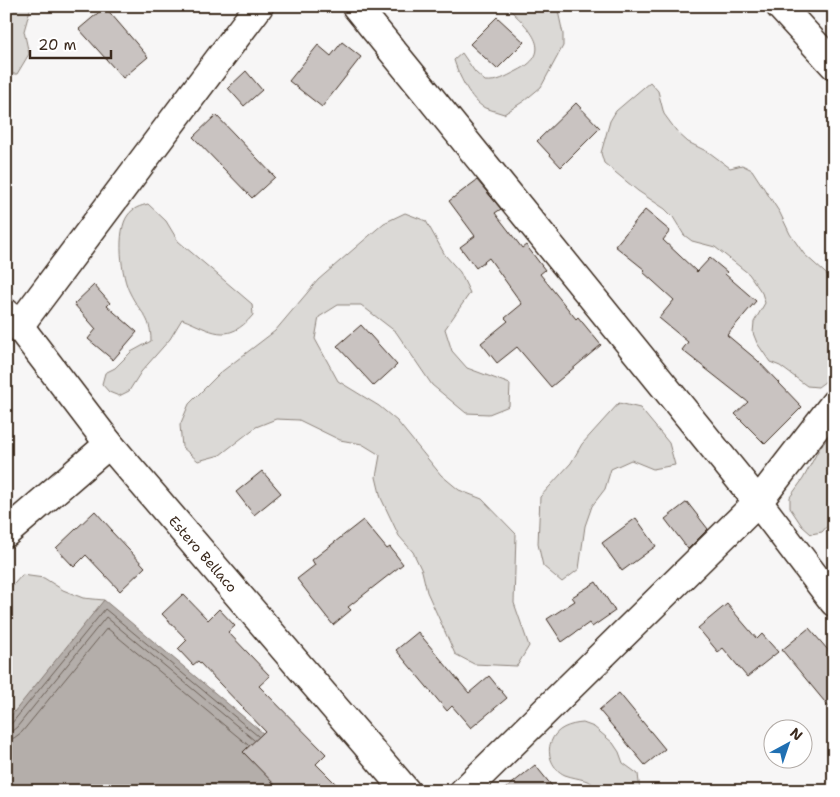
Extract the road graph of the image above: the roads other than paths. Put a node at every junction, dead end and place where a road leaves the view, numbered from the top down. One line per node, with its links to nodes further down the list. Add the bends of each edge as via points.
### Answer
1 (259, 6): 5 (street)
2 (356, 6): 8 (street)
3 (780, 6): 4 (street)
4 (834, 65)
5 (13, 320): 7 (street, Estero Bellaco)
6 (834, 404): 8 (street)
7 (109, 444): 9 (street); 11 (street, Estero Bellaco)
8 (758, 502): 10 (street); 12 (street)
9 (6, 533)
10 (834, 602)
11 (406, 791)
12 (464, 791)

